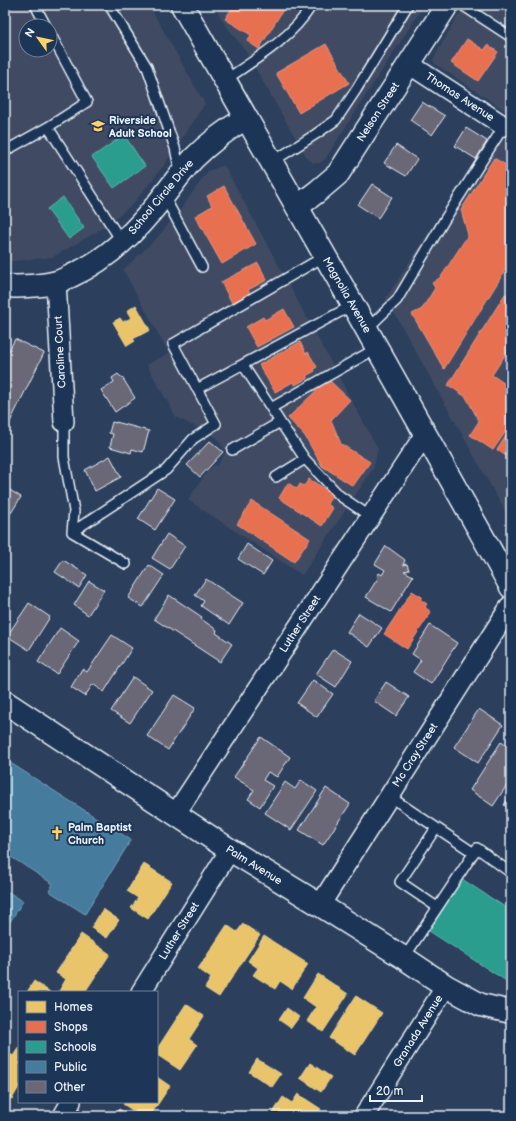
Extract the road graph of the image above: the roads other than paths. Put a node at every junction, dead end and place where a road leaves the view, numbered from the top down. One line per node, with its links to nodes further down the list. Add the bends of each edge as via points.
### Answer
1 (35, 5): 8 (lane)
2 (109, 5): 18 (lane, via 147,68 175,148)
3 (183, 5): 12 (street, Magnolia Avenue)
4 (312, 5): 12 (lane, via 307,14 276,45)
5 (408, 5): 17 (lane, via 336,120)
6 (447, 5): 11 (street, Nelson Street)
7 (462, 5): 9 (lane)
8 (42, 18)
9 (511, 37)
10 (58, 48): 15 (lane, via 88,102)
11 (409, 64): 14 (street, Thomas Avenue); 20 (street, Nelson Street, via 338,174)
12 (225, 80): 13 (street, Magnolia Avenue)
13 (246, 118): 17 (street, Magnolia Avenue); 18 (street, School Circle Drive, via 217,137 192,160)
14 (508, 126): 27 (lane, via 467,183 397,300)
15 (48, 127): 16 (lane); 21 (lane)
16 (5, 151)
17 (272, 162): 20 (street, Magnolia Avenue)
18 (181, 176): 19 (street, School Circle Drive)
19 (164, 196): 21 (street, School Circle Drive); 23 (lane)
20 (297, 207): 22 (street, Magnolia Avenue)
21 (122, 243): 24 (street, School Circle Drive, via 84,270)
22 (325, 256): 26 (street, Magnolia Avenue); 30 (lane, via 173,344)
23 (202, 267)
24 (56, 282): 25 (street, School Circle Drive); 32 (street, Caroline Court)
25 (5, 286)
26 (353, 304): 27 (street, Magnolia Avenue); 29 (lane)
27 (366, 329): 28 (street, Magnolia Avenue)
28 (377, 348): 31 (lane); 34 (street, Magnolia Avenue)
29 (243, 365): 30 (lane); 31 (lane)
30 (196, 389): 39 (lane, via 216,424 193,440 166,470)
31 (271, 408): 33 (lane)
32 (64, 422): 39 (lane, via 64,457 74,511)
33 (280, 422): 35 (lane); 36 (lane)
34 (425, 434): 38 (street, Luther Street); 41 (street, Magnolia Avenue)
35 (232, 450)
36 (305, 459): 37 (lane); 38 (lane, via 340,496)
37 (276, 477)
38 (371, 516): 45 (street, Luther Street)
39 (72, 532): 40 (lane)
40 (126, 564)
41 (511, 587)
42 (511, 604): 44 (street, Mc Cray Street)
43 (7, 708): 45 (street, Palm Avenue)
44 (389, 796): 46 (lane); 50 (street, Mc Cray Street)
45 (176, 813): 47 (street, Palm Avenue)
46 (436, 828): 48 (lane); 51 (lane, via 400,882)
47 (230, 850): 50 (street, Palm Avenue); 54 (street, Luther Street)
48 (474, 853): 49 (lane, via 477,848); 51 (lane)
49 (511, 873)
50 (320, 905): 52 (street, Palm Avenue)
51 (437, 908): 52 (lane)
52 (404, 958): 53 (street, Palm Avenue)
53 (446, 986): 55 (street, Palm Avenue, via 481,1005); 58 (street, Granada Avenue)
54 (142, 991)
55 (511, 1012)
56 (71, 1103): 57 (street)
57 (63, 1116)
58 (364, 1116)

